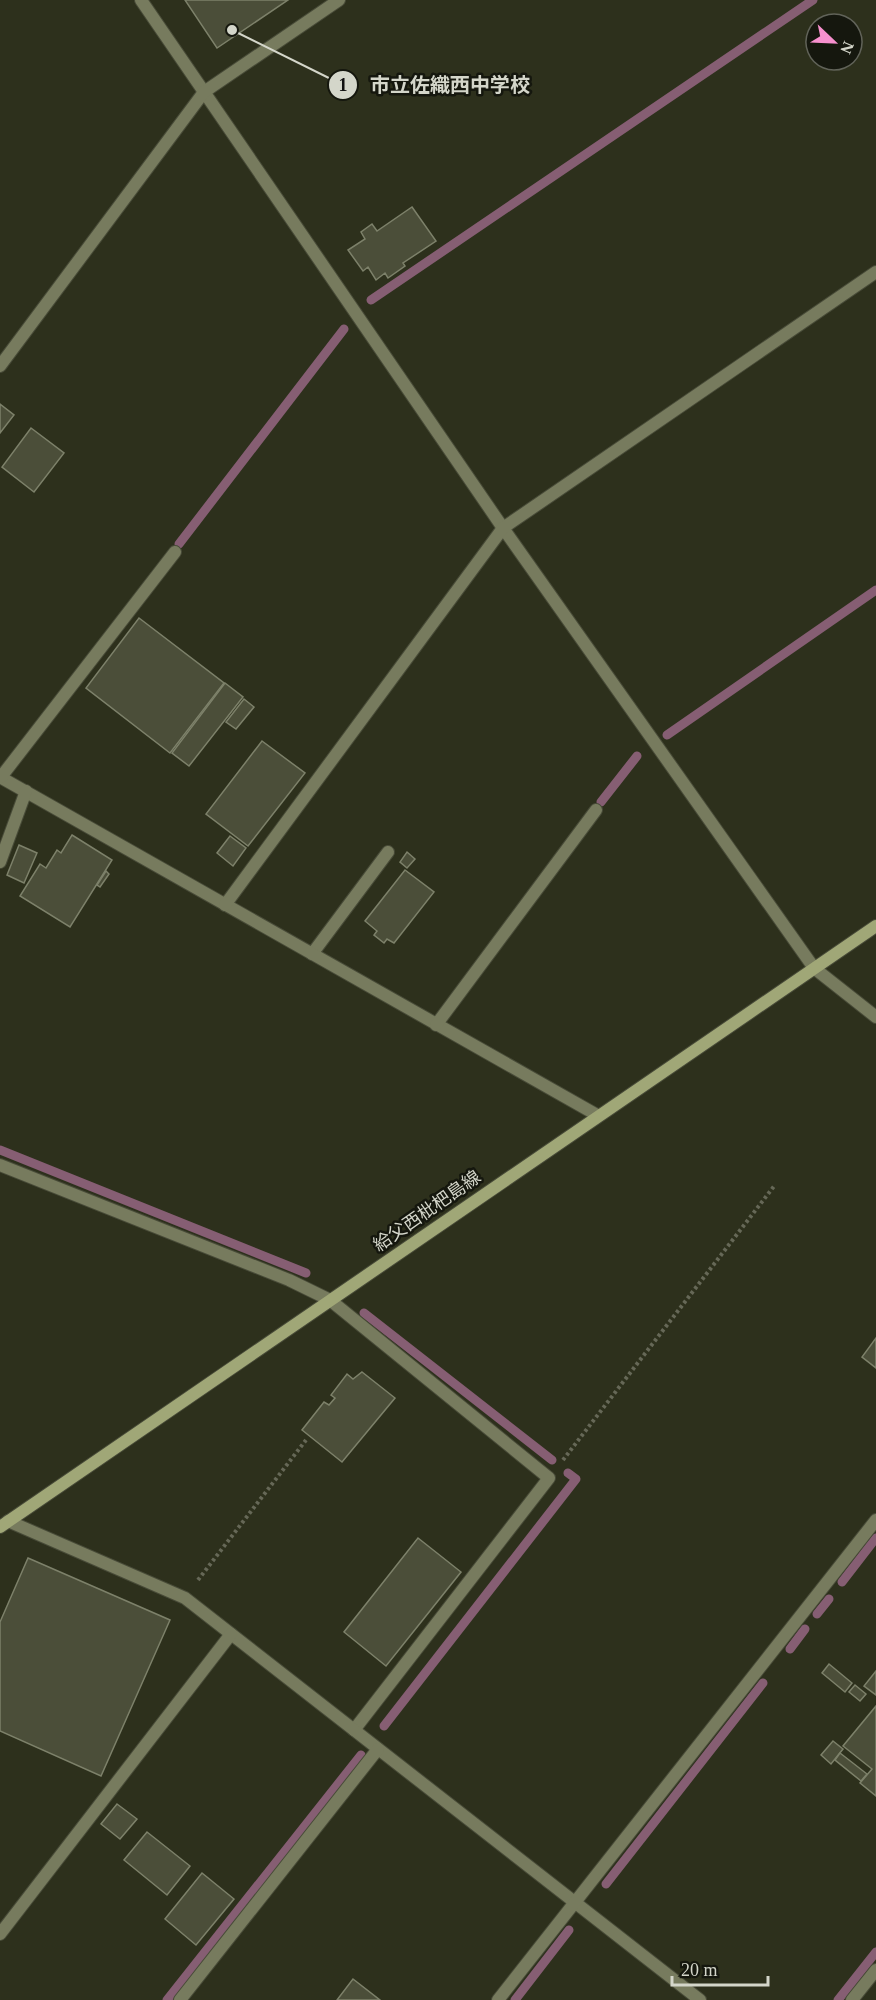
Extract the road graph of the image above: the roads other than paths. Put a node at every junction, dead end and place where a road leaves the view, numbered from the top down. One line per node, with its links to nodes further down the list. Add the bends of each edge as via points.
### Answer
1 (141, 0): 3 (street)
2 (339, 0): 3 (street)
3 (204, 92): 5 (street); 6 (street)
4 (876, 272): 6 (street)
5 (0, 366)
6 (503, 528): 13 (street); 16 (street)
7 (175, 552): 8 (street)
8 (0, 777): 9 (street)
9 (26, 791): 12 (street); 13 (street)
10 (596, 810): 18 (street)
11 (388, 852): 15 (street)
12 (0, 862)
13 (225, 905): 15 (street)
14 (876, 926): 16 (main road, 給父西枇杷島線)
15 (312, 954): 18 (street)
16 (814, 968): 17 (street); 19 (main road, 給父西枇杷島線)
17 (876, 1017)
18 (436, 1025): 19 (street)
19 (597, 1116): 21 (main road, 給父西枇杷島線)
20 (0, 1165): 21 (street)
21 (330, 1300): 23 (main road, 給父西枇杷島線); 25 (street, via 549,1478)
22 (876, 1520): 27 (street)
23 (4, 1524): 24 (street, via 185,1598)
24 (231, 1634): 25 (street); 28 (street)
25 (354, 1730): 26 (street)
26 (378, 1749): 27 (street); 30 (street)
27 (575, 1902): 31 (street); 32 (street)
28 (0, 1934)
29 (876, 1970): 33 (street)
30 (180, 2000)
31 (498, 2000)
32 (700, 2000)
33 (852, 2000)

